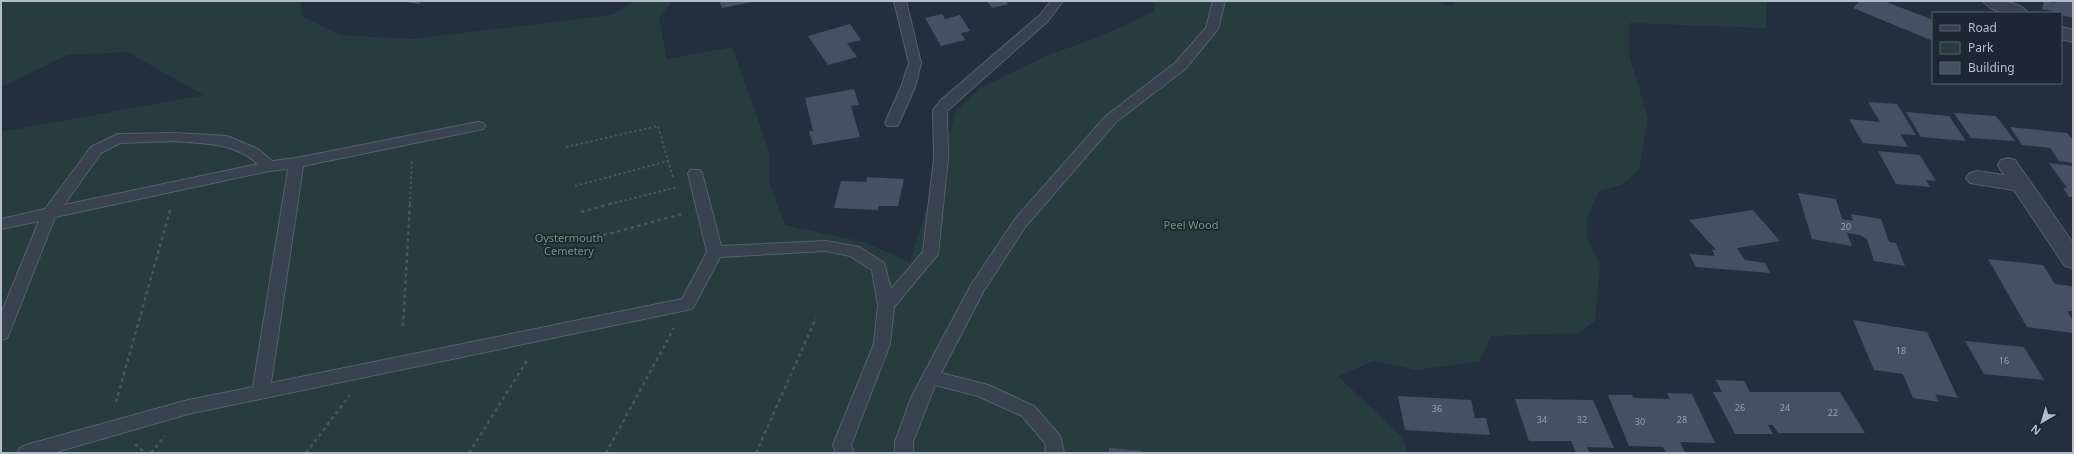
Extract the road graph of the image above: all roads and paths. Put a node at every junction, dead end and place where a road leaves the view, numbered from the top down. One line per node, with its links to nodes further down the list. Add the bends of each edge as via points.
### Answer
1 (900, 1): 8 (lane, via 915,63)
2 (1057, 1): 33 (lane, via 1044,18 940,110 941,158 930,254)
3 (1219, 1): 39 (lane, via 1212,29 1180,66 1111,119 1020,223 977,289)
4 (1992, 1): 5 (street)
5 (2017, 12)
6 (2062, 32): 7 (street)
7 (2073, 37)
8 (892, 123)
9 (478, 126): 10 (lane)
10 (413, 139): 13 (lane); 35 (path)
11 (566, 147): 12 (path, via 658,126)
12 (668, 161): 20 (path); 21 (path)
13 (296, 163): 15 (lane); 40 (lane)
14 (2008, 165): 18 (street)
15 (269, 166): 19 (lane); 25 (lane, via 253,152 228,141 175,137 118,139 96,150)
16 (696, 177): 21 (path); 28 (lane)
17 (1977, 178): 18 (street)
18 (2020, 184): 31 (street)
19 (177, 186): 25 (lane); 41 (path)
20 (575, 186)
21 (675, 188): 22 (path); 24 (path)
22 (677, 194)
23 (681, 208): 26 (path)
24 (581, 212)
25 (49, 214): 27 (lane); 37 (lane)
26 (682, 214): 28 (path, via 687,230); 29 (path)
27 (1, 224)
28 (708, 225): 30 (lane)
29 (590, 239)
30 (715, 252): 32 (lane); 33 (lane, via 826,246 854,251 879,267)
31 (2073, 260)
32 (687, 304): 36 (lane); 45 (path)
33 (886, 305): 47 (lane, via 882,344 842,445)
34 (816, 318): 46 (path)
35 (403, 326)
36 (545, 332): 38 (lane); 44 (path)
37 (1, 334)
38 (371, 368): 40 (lane); 43 (path)
39 (930, 377): 48 (lane, via 904,442); 49 (lane, via 982,390 1028,411 1054,441)
40 (261, 391): 42 (lane, via 188,407)
41 (116, 402)
42 (26, 453)
43 (306, 453)
44 (469, 453)
45 (606, 453)
46 (756, 453)
47 (844, 453)
48 (904, 453)
49 (1055, 453)

